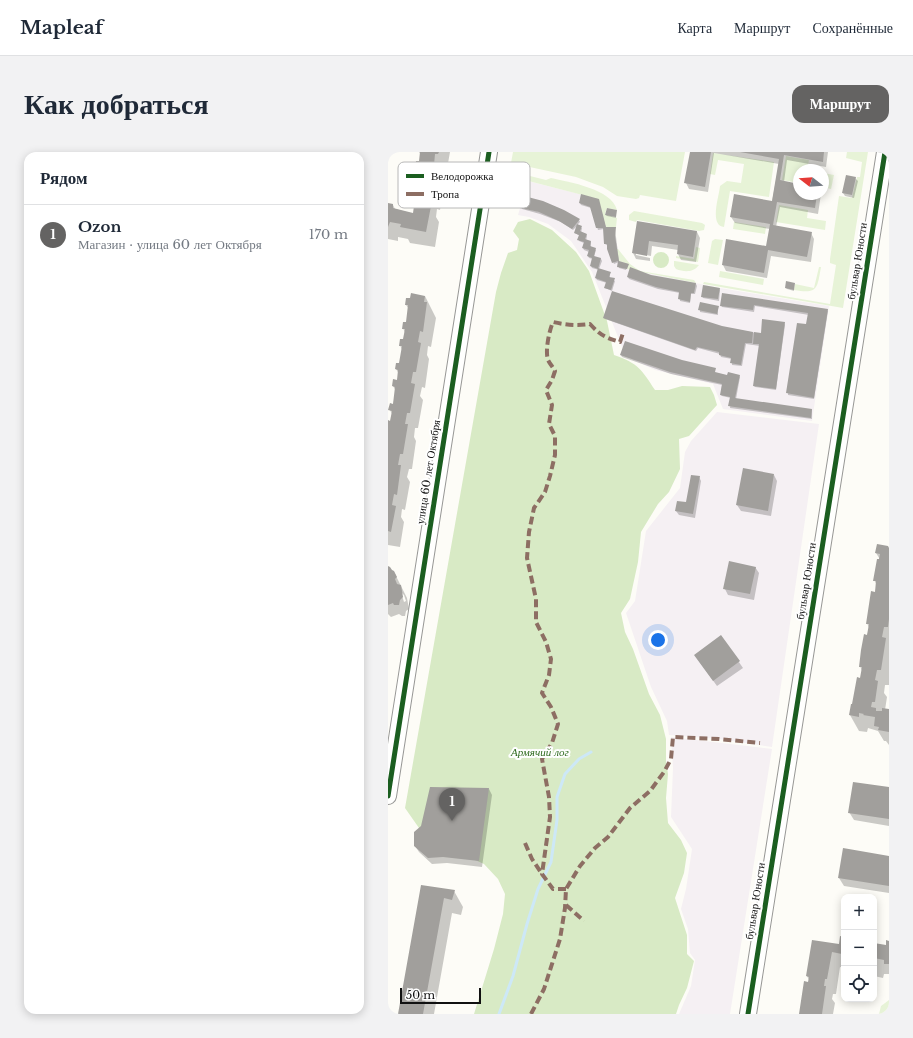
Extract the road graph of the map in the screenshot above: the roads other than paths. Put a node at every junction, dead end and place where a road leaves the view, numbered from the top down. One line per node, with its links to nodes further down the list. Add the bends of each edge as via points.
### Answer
1 (489, 152): 3 (street, улица 60 лет Октября)
2 (884, 152): 6 (street, бульвар Юности)
3 (487, 162)
4 (480, 208): 5 (street, улица 60 лет Октября)
5 (388, 796)
6 (748, 1014)

